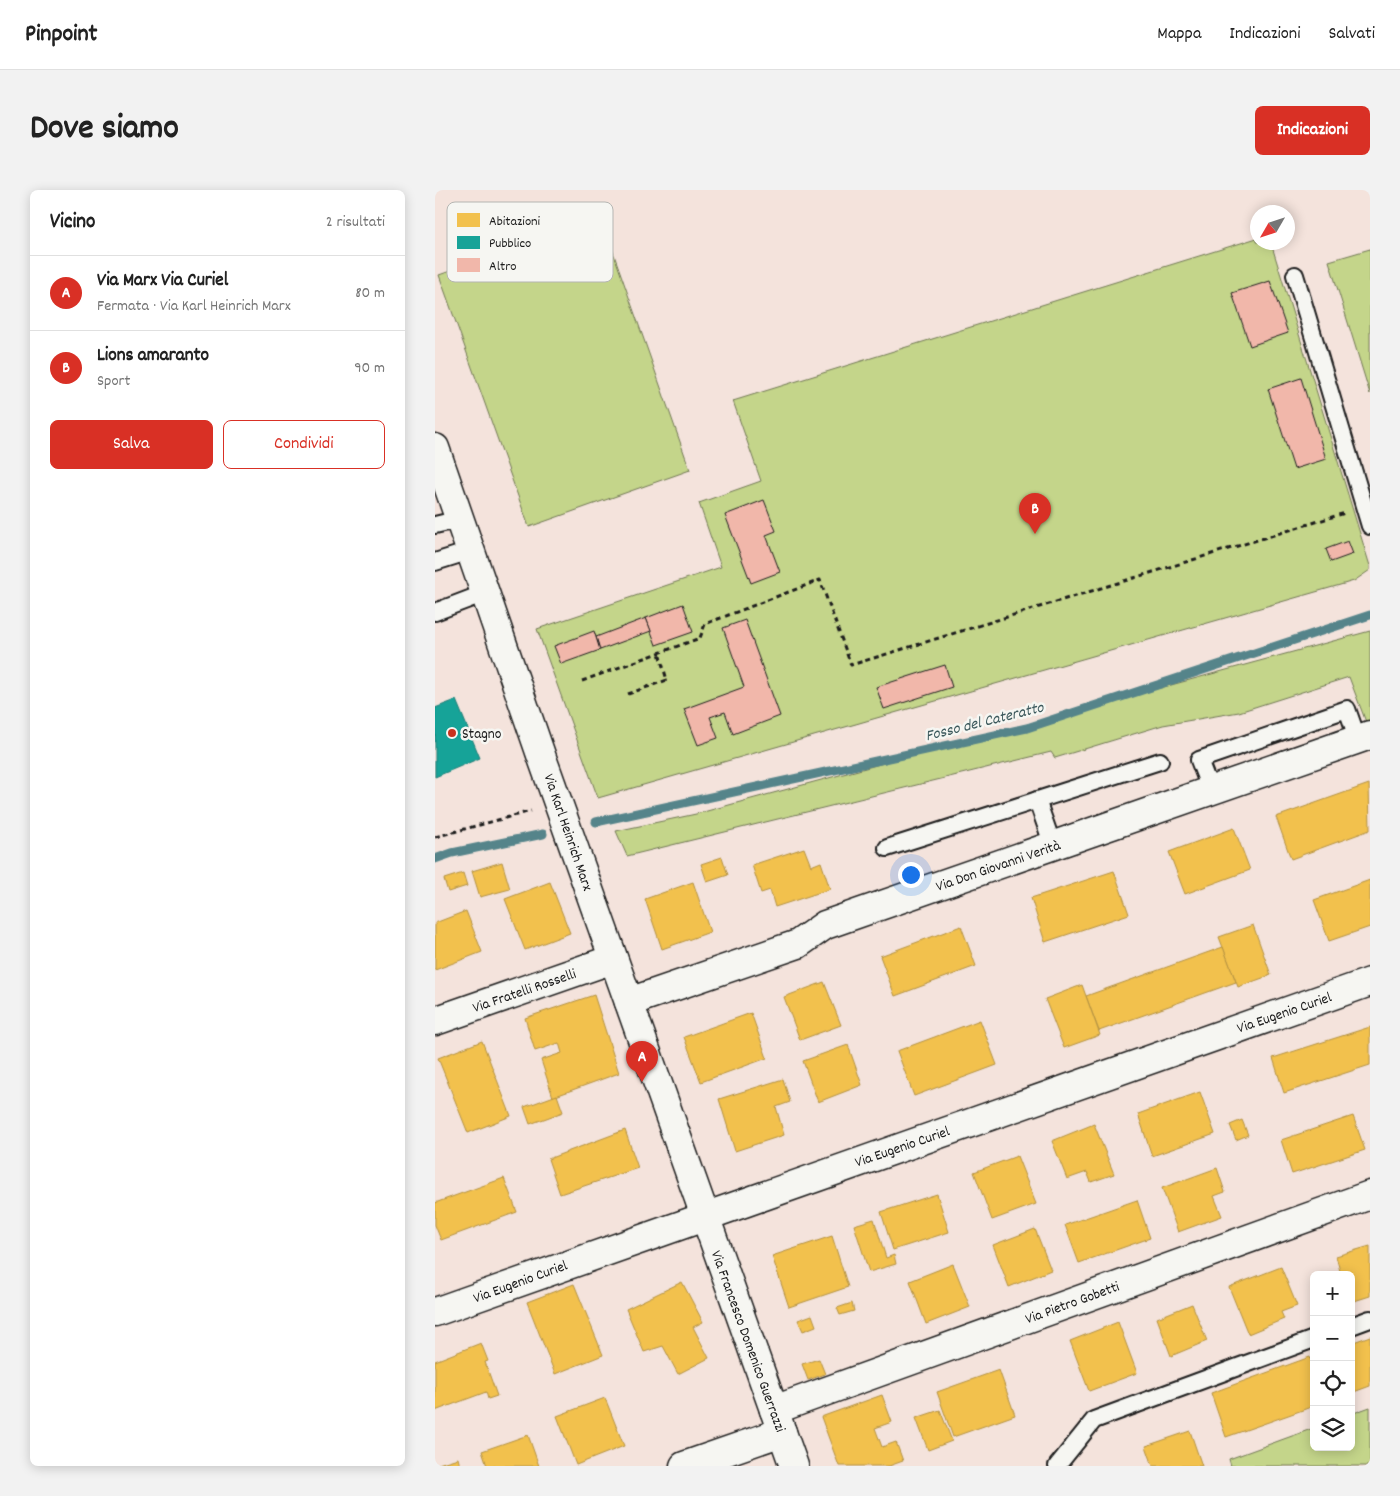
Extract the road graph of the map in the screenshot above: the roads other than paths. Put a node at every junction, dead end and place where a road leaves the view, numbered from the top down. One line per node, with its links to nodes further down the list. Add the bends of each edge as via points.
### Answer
1 (1295, 275): 4 (lane)
2 (435, 449): 3 (street, Via Karl Heinrich Marx)
3 (447, 522): 5 (street, Via Karl Heinrich Marx)
4 (1370, 526)
5 (470, 551): 6 (lane); 7 (street, Via Karl Heinrich Marx)
6 (435, 562)
7 (485, 593): 8 (lane); 14 (street, Via Karl Heinrich Marx)
8 (435, 612)
9 (1364, 738): 12 (street, Via Don Giovanni Verità)
10 (1160, 761): 11 (lane)
11 (1037, 800): 12 (lane); 13 (lane)
12 (1053, 846): 16 (street, Via Don Giovanni Verità, via 825,925 798,944)
13 (887, 848)
14 (613, 959): 16 (street, Via Karl Heinrich Marx); 17 (street, Via Fratelli Rosselli)
15 (1370, 982): 19 (street, Via Eugenio Curiel)
16 (629, 1002): 19 (street, Via Karl Heinrich Marx)
17 (435, 1021)
18 (1370, 1195): 24 (street, Via Pietro Gobetti)
19 (704, 1216): 20 (street, Via Eugenio Curiel); 24 (street, Via Francesco Domenico Guerrazzi)
20 (435, 1312)
21 (1370, 1319): 22 (lane)
22 (1355, 1325)
23 (1310, 1340): 27 (lane, via 1094,1420)
24 (777, 1421): 25 (street, Via Pietro Gobetti); 26 (street, Via Francesco Domenico Guerrazzi)
25 (684, 1466)
26 (794, 1466)
27 (1057, 1466)

